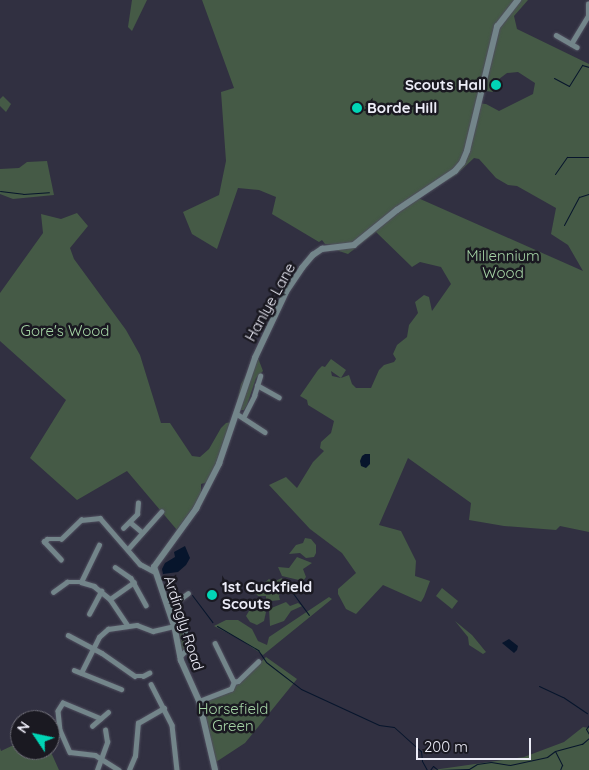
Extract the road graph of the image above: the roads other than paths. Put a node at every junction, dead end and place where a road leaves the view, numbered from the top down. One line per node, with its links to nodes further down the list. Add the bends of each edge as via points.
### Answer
1 (518, 0): 10 (street, Hanlye Lane, via 497,27 462,163 354,245 322,250 307,261 286,292 255,358)
2 (587, 2): 3 (street)
3 (589, 16): 5 (street)
4 (556, 35): 5 (street)
5 (571, 44): 6 (street)
6 (578, 48)
7 (260, 376): 8 (street)
8 (258, 385): 9 (street); 10 (street)
9 (279, 397)
10 (240, 416): 11 (street); 21 (street, Hanlye Lane, via 202,499 157,560)
11 (265, 432)
12 (138, 503): 14 (street, via 137,514)
13 (161, 512): 16 (street)
14 (130, 522): 15 (street); 16 (street)
15 (123, 528)
16 (142, 532): 18 (street)
17 (99, 544): 22 (street)
18 (128, 549): 19 (street, via 100,518 86,518 63,538 49,538 44,542); 21 (street, via 140,564)
19 (61, 560)
20 (115, 567): 23 (street)
21 (153, 571): 29 (street, Ardingly Road)
22 (81, 582): 24 (street); 25 (street, via 67,582)
23 (134, 582): 27 (street); 28 (street)
24 (101, 590): 27 (street); 30 (street)
25 (53, 592)
26 (188, 593): 29 (street)
27 (110, 599): 31 (street)
28 (146, 605)
29 (169, 606): 32 (street, Ardingly Road); 38 (street, via 182,620 188,641 188,649)
30 (89, 614)
31 (128, 626): 32 (street, via 137,625 150,631); 35 (street, via 105,631)
32 (174, 626): 38 (street, Ardingly Road)
33 (68, 635): 35 (street)
34 (215, 643): 43 (street)
35 (94, 648): 37 (street); 41 (street)
36 (108, 649): 37 (street)
37 (102, 653): 42 (street, via 135,676)
38 (180, 656): 46 (street, Ardingly Road)
39 (258, 662): 43 (street)
40 (74, 670): 41 (street)
41 (82, 673): 45 (street)
42 (149, 673)
43 (234, 682): 46 (street, via 231,689)
44 (151, 684): 47 (street)
45 (121, 689)
46 (199, 701): 57 (street, Ardingly Road)
47 (164, 708): 55 (street, via 138,724 135,756); 56 (street, via 172,725)
48 (108, 712): 49 (street)
49 (101, 719): 50 (street); 52 (street, via 63,703 57,717 67,749 73,753)
50 (92, 726)
51 (105, 730): 52 (street, via 106,742)
52 (101, 757): 53 (street); 54 (street)
53 (97, 770)
54 (119, 770)
55 (129, 770)
56 (177, 770)
57 (215, 770)

